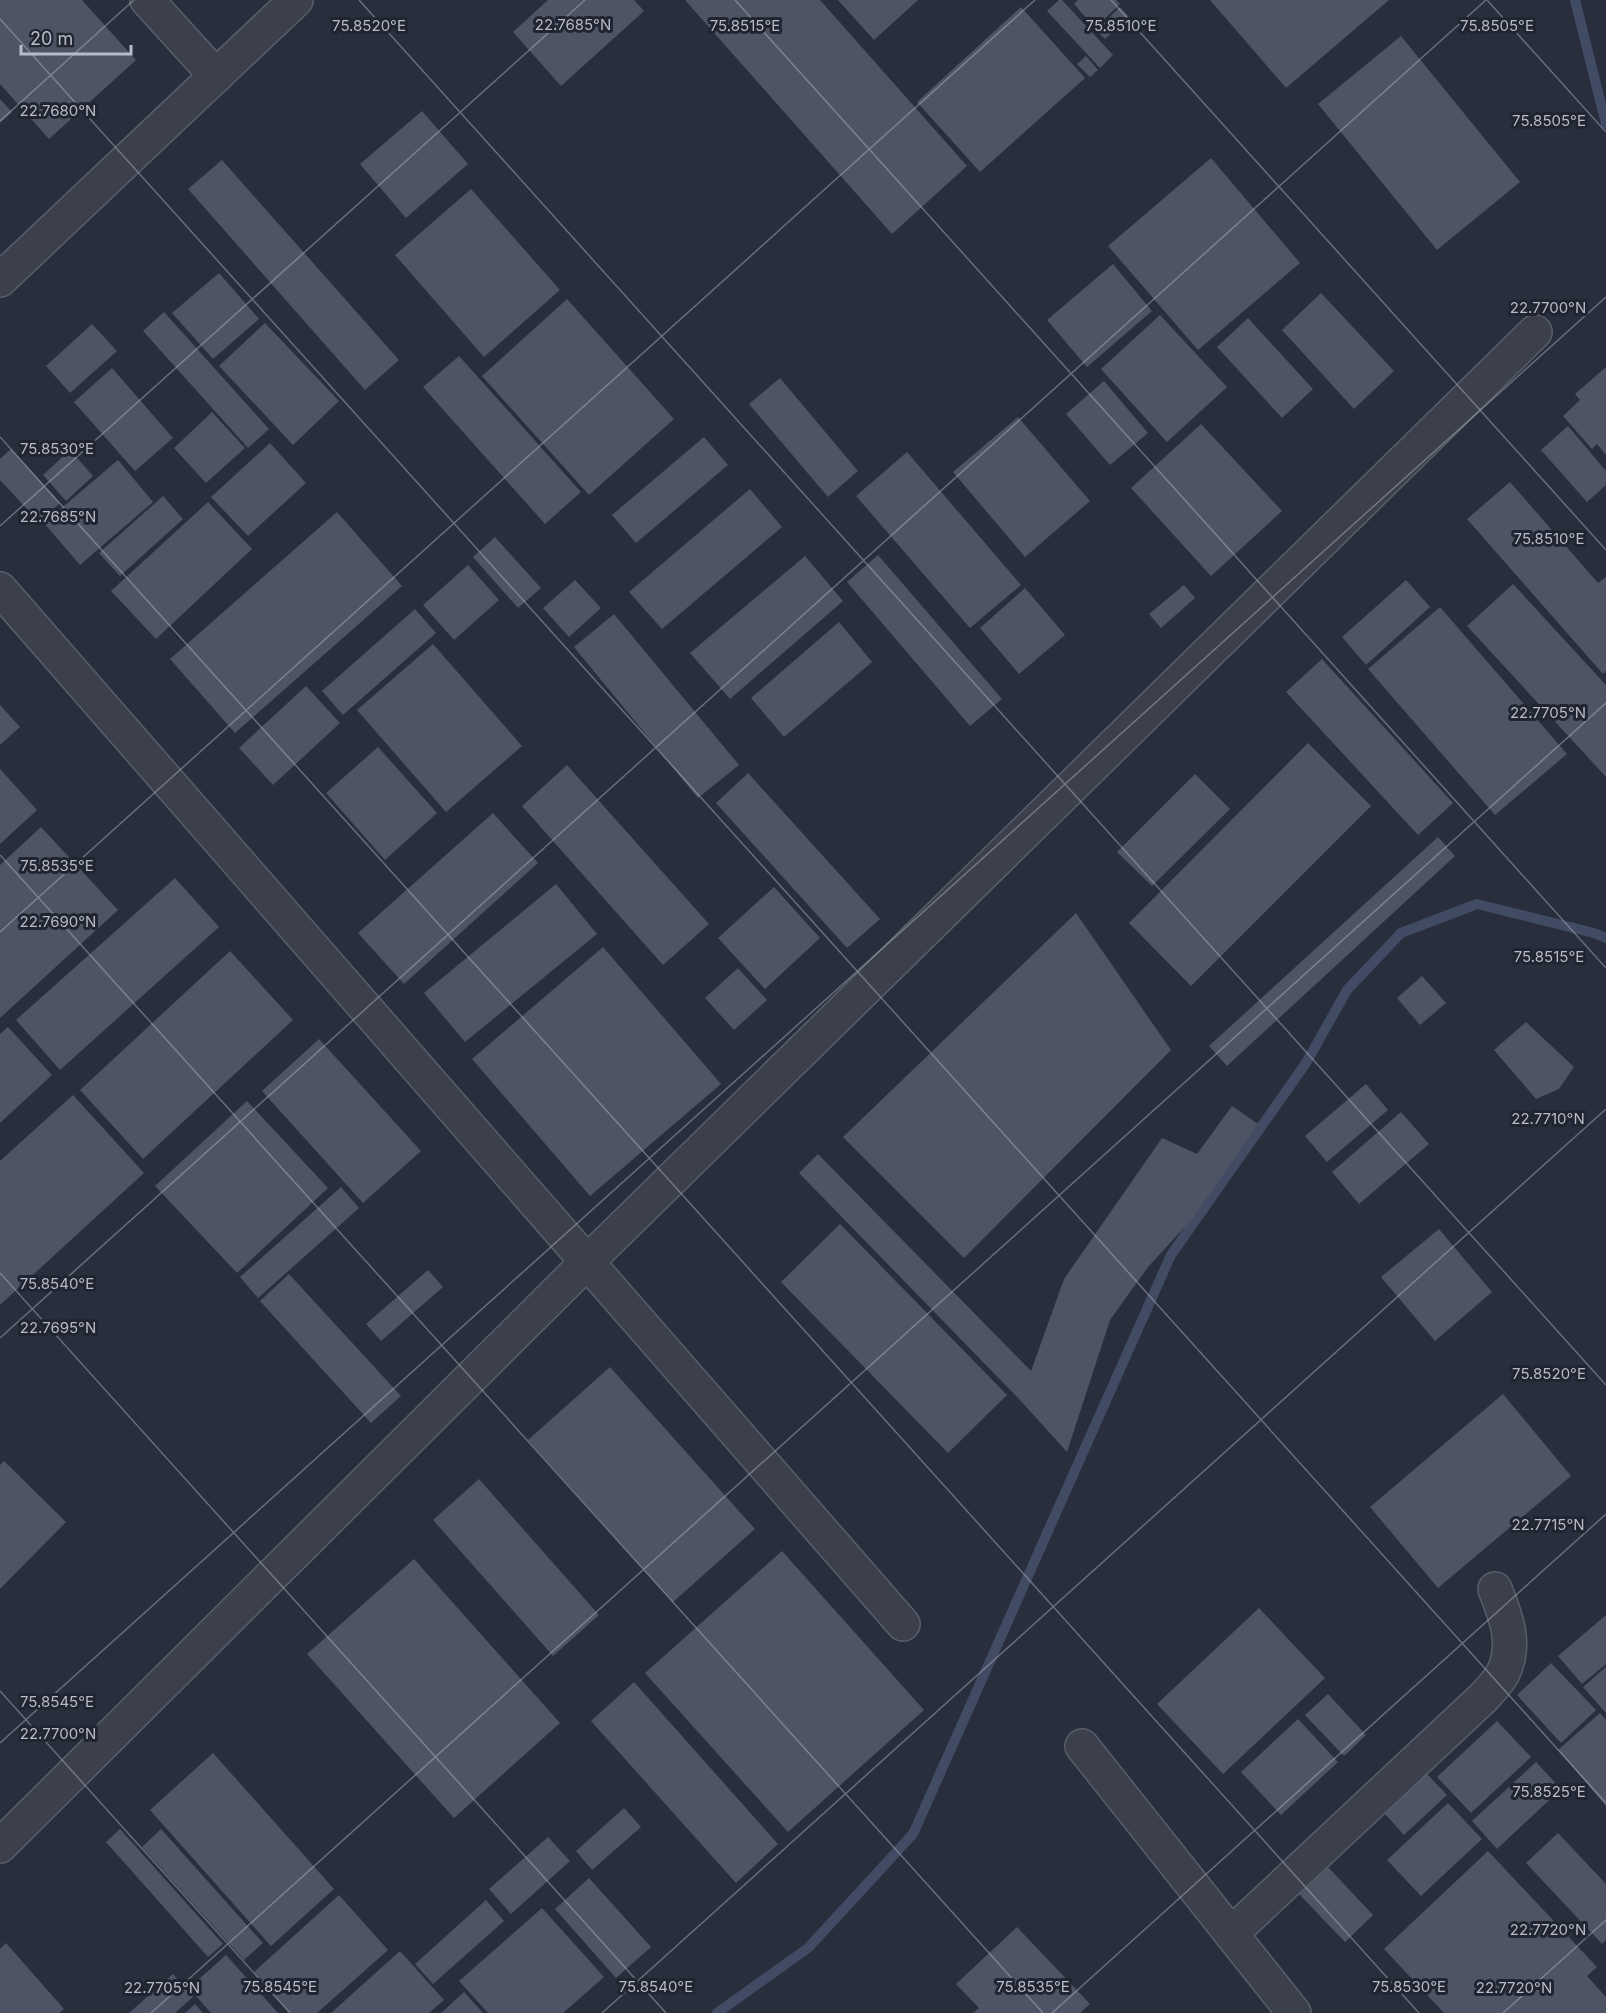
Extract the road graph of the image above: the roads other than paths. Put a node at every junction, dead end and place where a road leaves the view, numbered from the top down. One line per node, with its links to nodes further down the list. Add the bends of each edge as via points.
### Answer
1 (147, 0): 3 (street)
2 (296, 0): 3 (street)
3 (216, 76): 4 (street)
4 (0, 280)
5 (1534, 332): 7 (street)
6 (0, 589): 7 (street)
7 (587, 1262): 9 (street); 11 (street)
8 (1495, 1589): 12 (street, via 1509,1625 1510,1652 1503,1674 1485,1696)
9 (903, 1624)
10 (1082, 1746): 12 (street)
11 (0, 1846)
12 (1231, 1934): 13 (street)
13 (1294, 2013)

